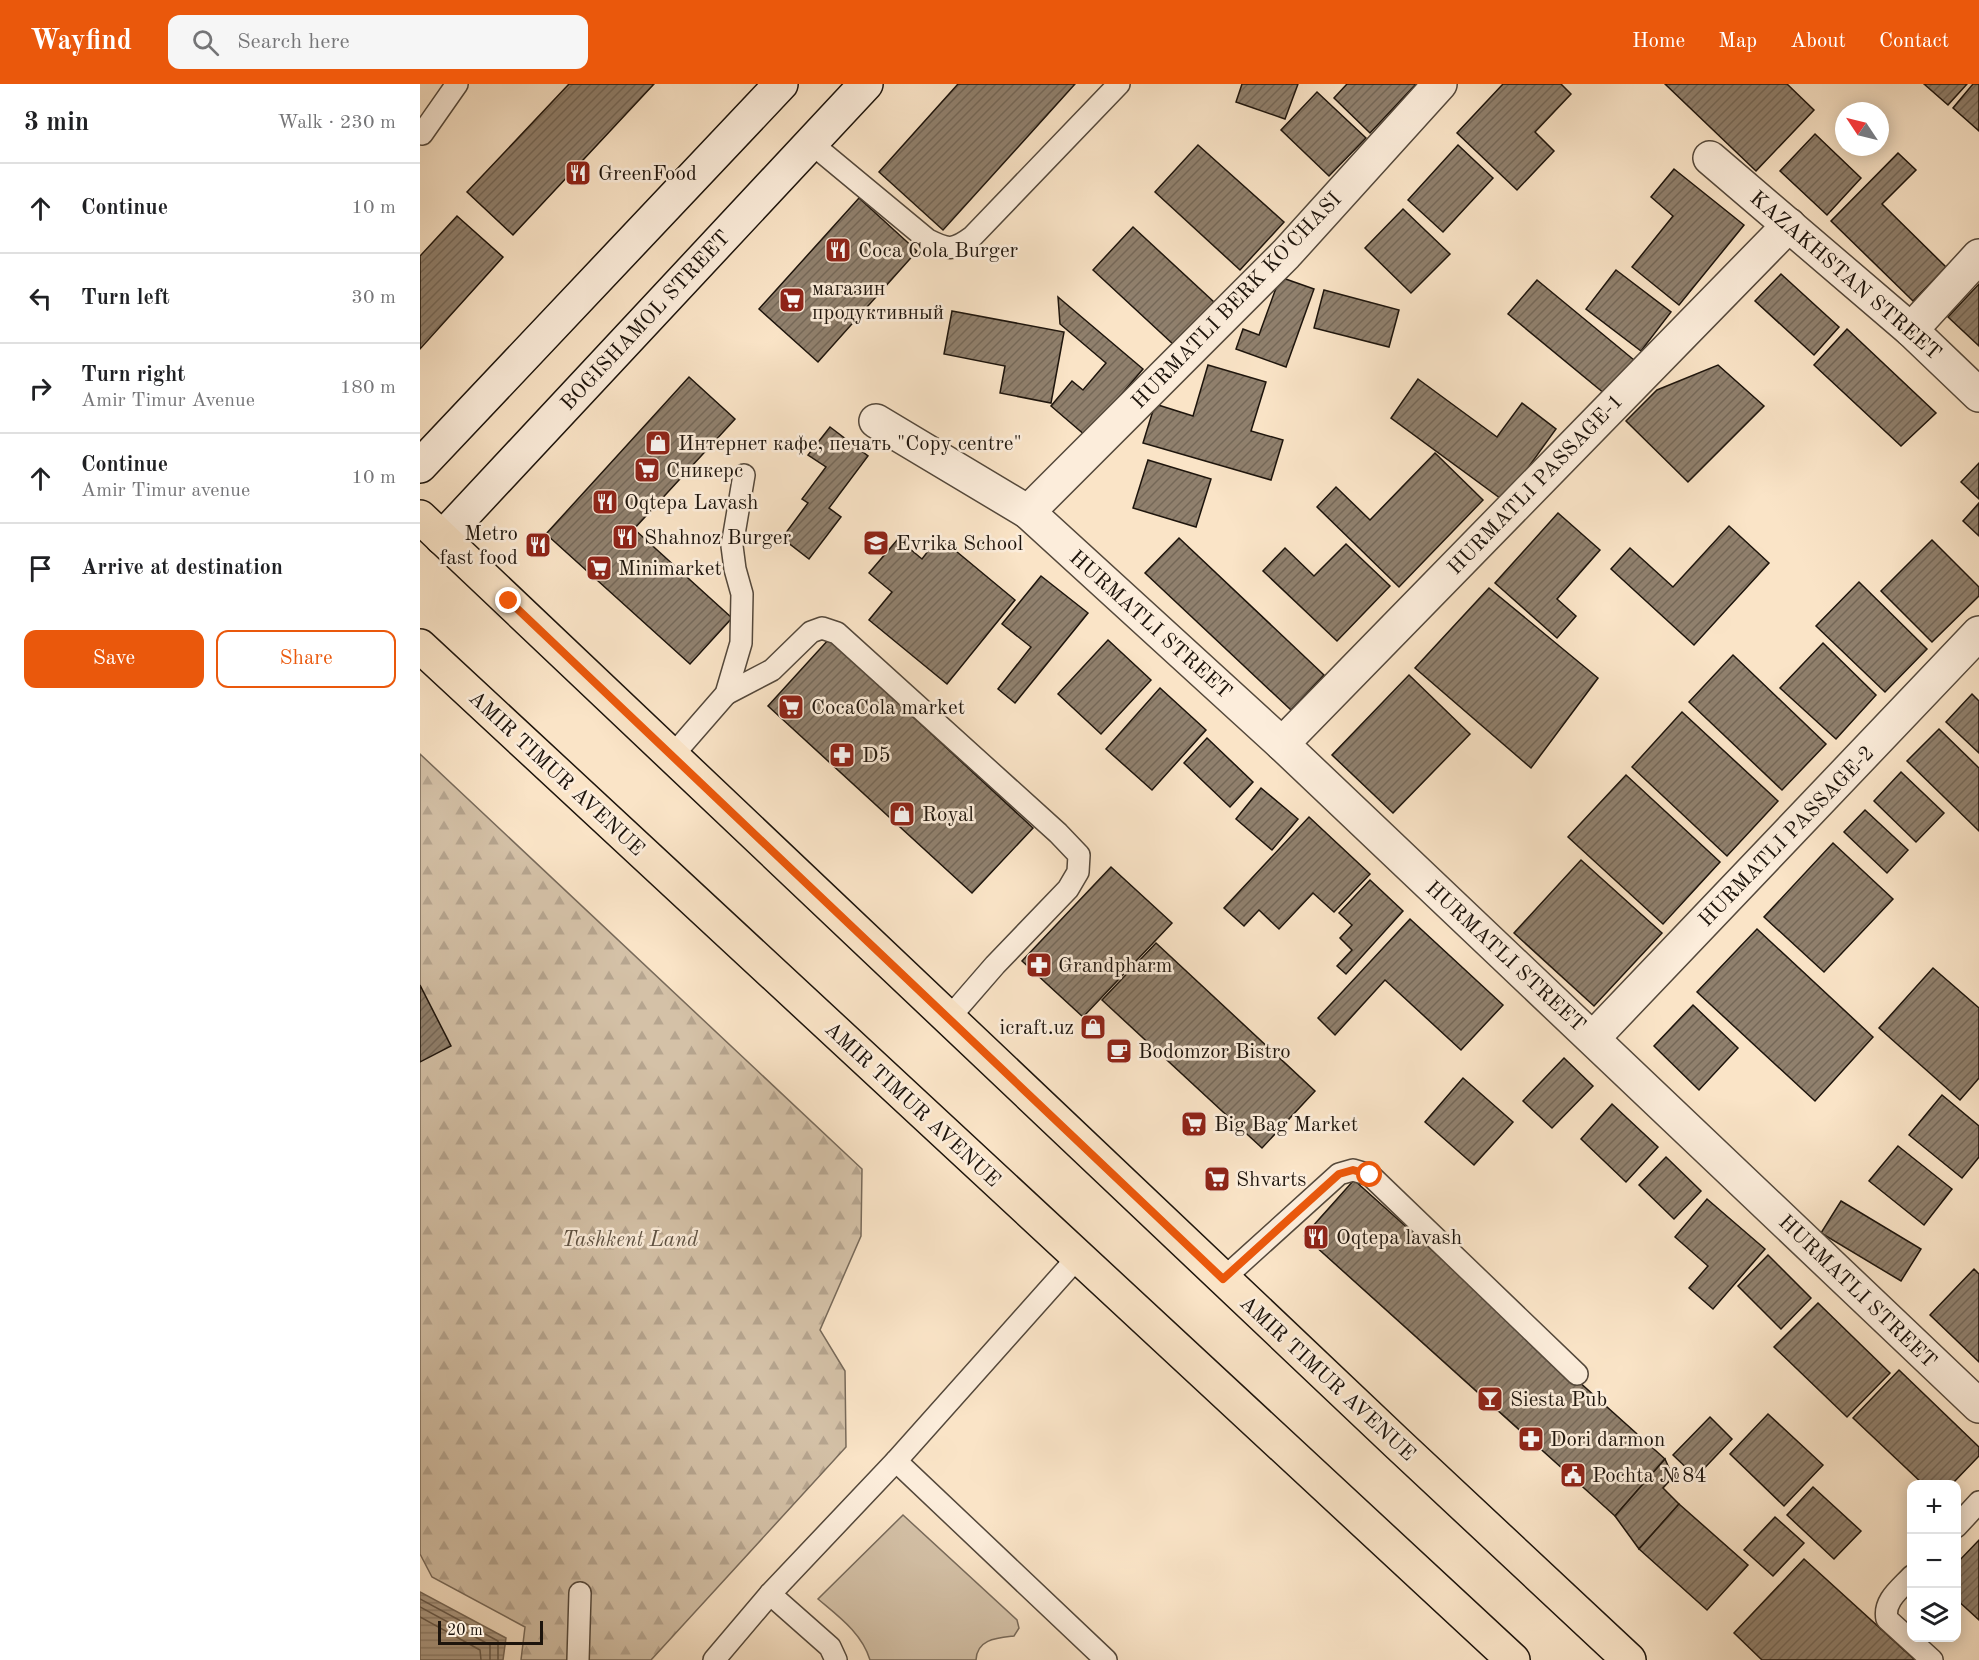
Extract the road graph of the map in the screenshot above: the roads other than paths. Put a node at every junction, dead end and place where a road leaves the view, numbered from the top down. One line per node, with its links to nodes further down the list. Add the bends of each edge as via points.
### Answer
1 (457, 84): 6 (lane)
2 (781, 84): 14 (street)
3 (866, 84): 7 (street, BOGISHAMOL STREET)
4 (1119, 84): 7 (lane, via 972,237 946,249 928,240)
5 (1440, 84): 16 (street, HURMATLI BERK KO'CHASI, via 1286,254)
6 (422, 134)
7 (811, 143): 17 (street, BOGISHAMOL STREET)
8 (1710, 158): 9 (street, KAZAKHSTAN STREET)
9 (1789, 225): 11 (street, KAZAKHSTAN STREET); 21 (street, HURMATLI PASSAGE-1)
10 (1979, 256): 11 (street)
11 (1911, 330): 12 (street, KAZAKHSTAN STREET)
12 (1979, 395)
13 (876, 421): 16 (street, HURMATLI STREET)
14 (420, 466)
15 (744, 475): 20 (lane, via 732,546 742,594 741,643)
16 (1028, 512): 21 (street, HURMATLI STREET)
17 (427, 535): 22 (main road, AMIR TIMUR AVENUE)
18 (1979, 633): 24 (street, HURMATLI PASSAGE-2)
19 (420, 646): 25 (main road, AMIR TIMUR AVENUE)
20 (726, 694): 22 (lane); 23 (lane, via 772,670 811,632 822,628 837,633 1079,855 1078,872 1068,889)
21 (1282, 744): 24 (street, HURMATLI STREET)
22 (672, 756): 23 (main road, AMIR TIMUR AVENUE)
23 (949, 1018): 26 (main road, AMIR TIMUR AVENUE)
24 (1593, 1038): 28 (street, HURMATLI STREET)
25 (1078, 1257): 29 (lane); 39 (main road, AMIR TIMUR AVENUE)
26 (1223, 1279): 27 (lane, via 1339,1174 1353,1170 1370,1175); 40 (main road, AMIR TIMUR AVENUE)
27 (1577, 1374)
28 (1979, 1406)
29 (896, 1461): 34 (lane); 38 (lane)
30 (1979, 1502): 31 (lane)
31 (1961, 1522)
32 (1907, 1580): 41 (lane, via 1889,1600 1887,1619)
33 (580, 1593): 35 (lane)
34 (770, 1594): 36 (lane); 37 (lane, via 830,1647)
35 (578, 1660)
36 (714, 1660)
37 (836, 1660)
38 (1106, 1660)
39 (1513, 1660)
40 (1629, 1660)
41 (1932, 1660)

